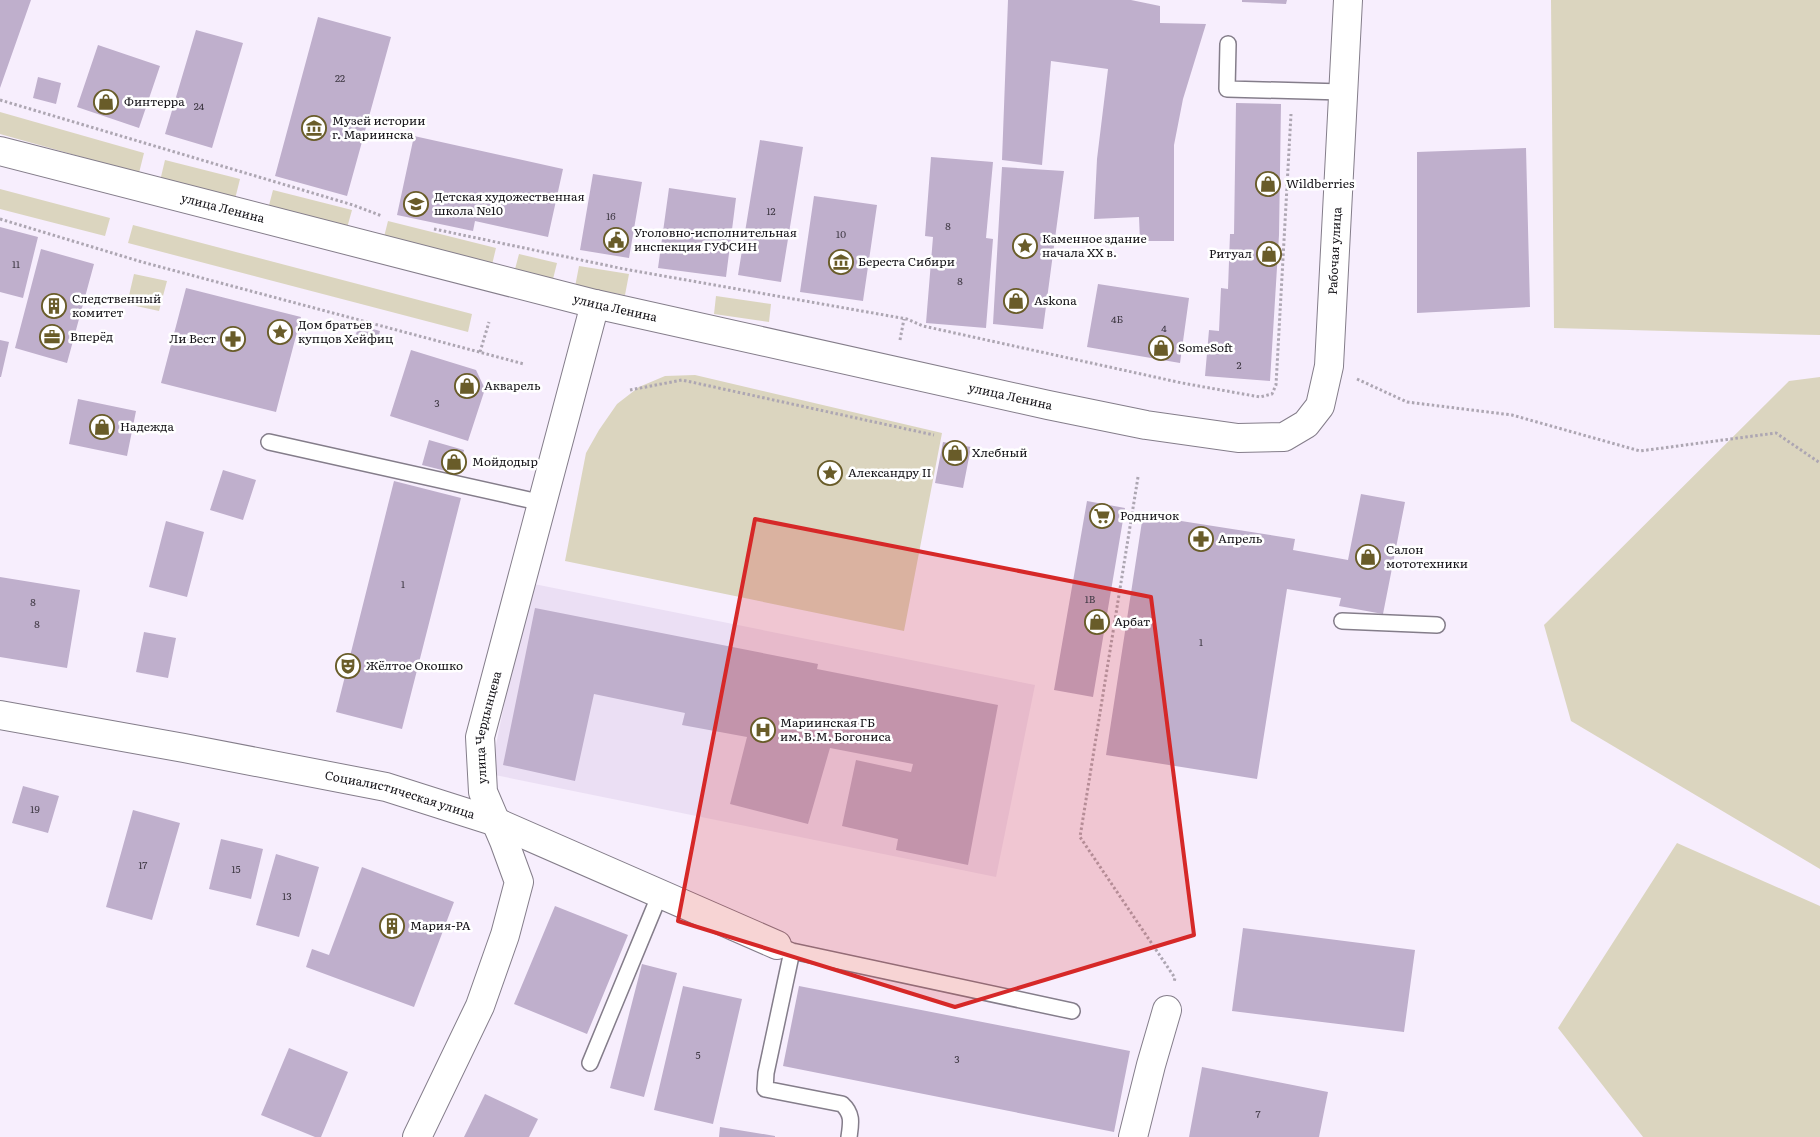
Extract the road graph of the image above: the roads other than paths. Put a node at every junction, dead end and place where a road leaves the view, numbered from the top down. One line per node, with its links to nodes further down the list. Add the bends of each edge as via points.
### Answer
1 (1348, 0): 3 (street, Рабочая улица)
2 (1228, 44): 3 (lane, via 1227,89)
3 (1343, 92): 6 (street, Рабочая улица, via 1330,366 1320,406 1306,424 1284,437)
4 (0, 151): 5 (street, улица Ленина)
5 (595, 304): 6 (street, улица Ленина, via 1048,405 1146,425); 8 (street, улица Чердынцева)
6 (1238, 438)
7 (269, 442): 8 (lane)
8 (542, 503): 12 (street, улица Чердынцева, via 480,737 482,792)
9 (1342, 621): 10 (lane)
10 (1437, 625)
11 (0, 715): 12 (street, Социалистическая улица, via 386,787)
12 (496, 822): 13 (street, Социалистическая улица); 18 (street, улица Чердынцева, via 519,882 505,935 480,1006)
13 (660, 894): 14 (street, Социалистическая улица); 17 (lane)
14 (784, 948): 16 (lane); 19 (lane, via 765,1090 842,1104 849,1110 852,1120)
15 (1167, 1010): 20 (street)
16 (1072, 1011)
17 (590, 1063)
18 (418, 1137)
19 (849, 1137)
20 (1133, 1137)

